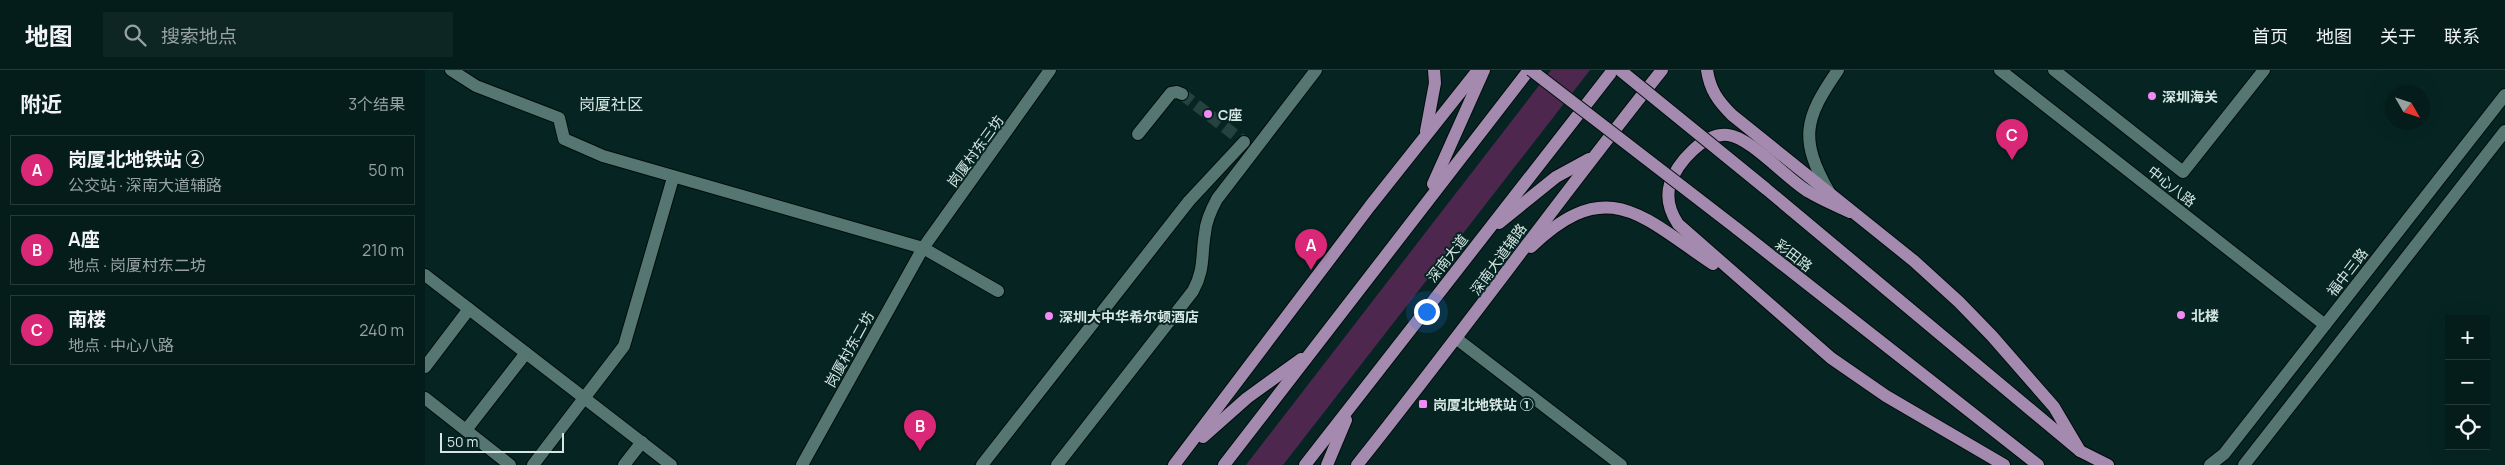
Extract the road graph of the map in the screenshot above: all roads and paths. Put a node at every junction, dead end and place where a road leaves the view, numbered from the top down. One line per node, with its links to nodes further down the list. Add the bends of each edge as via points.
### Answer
1 (451, 70): 23 (street, via 475,86 559,118 564,139 603,156)
2 (1050, 70): 28 (street, 岗厦村东三坊)
3 (1316, 70): 52 (street, via 1217,199 1205,234 1201,278 1193,291)
4 (1434, 70): 20 (main road, via 1435,83)
5 (1478, 70): 20 (main road)
6 (1484, 70): 25 (main road)
7 (1530, 70): 25 (main road); 59 (main road, 彩田路, bridge)
8 (1613, 70): 27 (main road, 深南大道)
9 (1620, 70): 44 (main road, bridge)
10 (1662, 70): 22 (main road, 深南大道辅路)
11 (1707, 70): 24 (main road, via 1719,103)
12 (1838, 70): 24 (street, via 1817,104 1809,131 1812,157)
13 (2000, 70): 34 (street, 中心八路)
14 (2055, 70): 15 (street, via 2183,172)
15 (2264, 70)
16 (1182, 94): 19 (street, via 1171,93)
17 (2505, 95): 34 (street, 福中三路)
18 (2505, 131): 62 (street)
19 (1138, 134)
20 (1425, 137): 45 (main road)
21 (1244, 142): 51 (street, via 1189,201)
22 (1592, 158): 27 (main road, via 1556,177); 30 (main road, 深南大道辅路)
23 (673, 178): 28 (street, via 802,211); 40 (street, via 624,346)
24 (1829, 192): 26 (main road)
25 (1419, 212): 36 (main road)
26 (1850, 212): 31 (main road, via 1808,192 1740,140 1722,135 1703,143 1682,163 1674,176 1670,185 1670,208 1678,224); 44 (main road, via 1914,261 1993,336 2054,407)
27 (1485, 234): 41 (main road, 深南大道)
28 (923, 248): 32 (street); 50 (street, 岗厦村东二坊)
29 (425, 275): 33 (street)
30 (1504, 275): 31 (main road, via 1551,229 1572,215 1603,207 1640,214); 35 (main road, 深南大道辅路)
31 (1748, 286): 58 (main road, via 1831,358 1886,396)
32 (998, 291)
33 (469, 309): 37 (street); 38 (street)
34 (2325, 325): 61 (street, 福中三路, via 2223,454)
35 (1457, 339): 56 (main road, 深南大道辅路); 57 (street)
36 (1313, 350): 45 (main road, via 1247,398); 53 (main road)
37 (526, 353): 40 (street); 42 (street)
38 (425, 367)
39 (425, 398): 42 (street)
40 (584, 398): 43 (street); 47 (street)
41 (1352, 404): 54 (main road, 深南大道); 55 (main road)
42 (467, 430): 46 (street)
43 (642, 442): 48 (street); 49 (street)
44 (2080, 452): 60 (main road)
45 (1175, 464)
46 (510, 465)
47 (533, 465)
48 (624, 465)
49 (671, 465)
50 (802, 465)
51 (982, 465)
52 (1057, 465)
53 (1224, 465)
54 (1305, 465)
55 (1327, 465)
56 (1357, 465)
57 (1621, 465)
58 (2004, 465)
59 (2038, 465)
60 (2108, 465)
61 (2210, 465)
62 (2244, 465)

